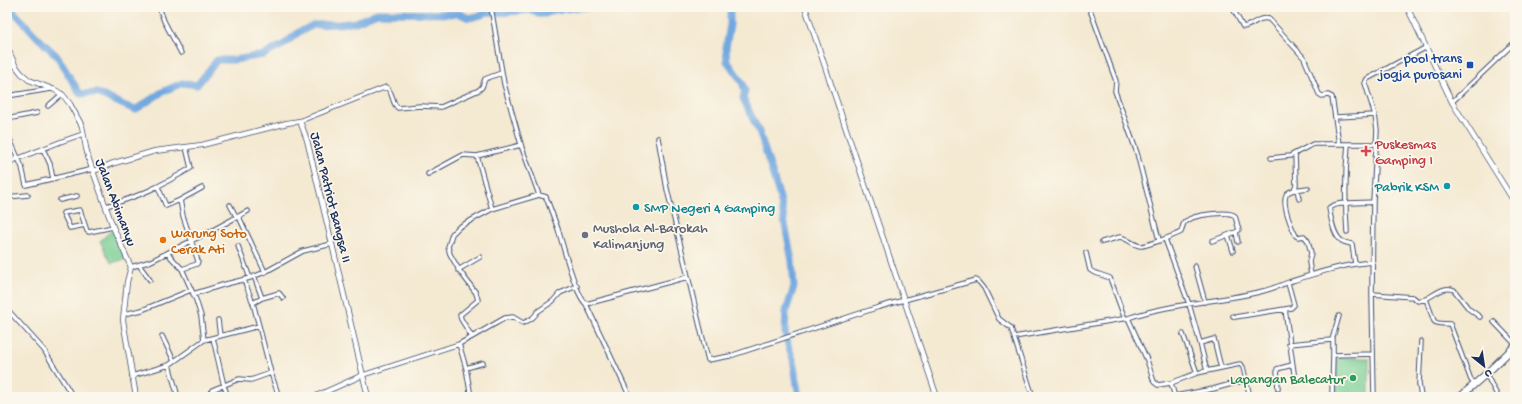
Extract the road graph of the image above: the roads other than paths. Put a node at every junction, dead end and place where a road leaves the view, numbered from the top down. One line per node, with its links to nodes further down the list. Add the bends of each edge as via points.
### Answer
1 (159, 7): 10 (street)
2 (805, 7): 100 (street)
3 (1089, 7): 69 (street, via 1116,81 1114,92 1137,152)
4 (1232, 7): 21 (street, via 1243,27 1260,18 1269,19 1277,27 1304,58 1319,94 1332,96)
5 (1407, 7): 9 (street)
6 (491, 11): 13 (street)
7 (1515, 42): 17 (street)
8 (7, 47): 11 (street, Jalan Abimanyu)
9 (1426, 48): 17 (street); 20 (street, via 1365,81)
10 (181, 53)
11 (15, 65): 12 (street); 14 (street, Jalan Abimanyu, via 29,80)
12 (7, 68)
13 (501, 73): 23 (street, via 485,79 481,89 441,107 398,108 386,87); 30 (street)
14 (52, 89): 15 (street, Jalan Abimanyu); 16 (street)
15 (62, 94): 18 (street); 25 (street, Jalan Abimanyu, via 80,121)
16 (7, 96)
17 (1452, 102): 56 (street)
18 (48, 106)
19 (37, 114): 22 (street)
20 (1375, 115): 21 (street); 29 (street)
21 (1336, 117): 27 (street)
22 (7, 119)
23 (300, 121): 31 (street, Jalan Patriot Bangsa II); 73 (street, Jalan Patriot Bangsa II)
24 (7, 133): 35 (street)
25 (83, 134): 32 (street); 37 (street, Jalan Abimanyu)
26 (658, 138): 89 (street, via 663,173)
27 (1339, 144): 28 (street); 33 (street, via 1310,145)
28 (1348, 144): 29 (street); 55 (street)
29 (1376, 144): 54 (street)
30 (521, 145): 34 (street); 48 (street)
31 (186, 147): 39 (street, Jalan Patriot Bangsa II, via 155,151); 43 (street, via 191,168)
32 (43, 149): 35 (street); 42 (street)
33 (1295, 154): 36 (street); 46 (street)
34 (477, 156): 41 (street, via 463,156); 59 (street)
35 (18, 158): 38 (street); 42 (street, via 26,185)
36 (1271, 158)
37 (91, 162): 39 (street, via 98,165); 40 (street, Jalan Abimanyu)
38 (7, 163)
39 (110, 164): 40 (street)
40 (93, 170): 42 (street); 58 (street, Jalan Abimanyu)
41 (428, 174)
42 (53, 179)
43 (158, 187): 53 (street, via 166,206); 58 (street, via 131,199)
44 (202, 188): 53 (street)
45 (1308, 188): 46 (street)
46 (1296, 190): 51 (street); 87 (street, via 1287,192 1286,208 1296,236 1304,236 1308,241)
47 (28, 195): 50 (street)
48 (539, 195): 59 (street); 93 (street, via 546,197)
49 (77, 196): 52 (street)
50 (7, 197)
51 (1299, 199)
52 (60, 200)
53 (180, 200): 68 (street)
54 (1373, 202): 55 (street); 79 (street)
55 (1345, 203): 65 (street); 80 (street, via 1329,208 1339,238 1352,245)
56 (1515, 203)
57 (230, 205): 61 (street)
58 (106, 206): 63 (street, Jalan Abimanyu)
59 (492, 208): 85 (street, via 459,227 452,234 449,251)
60 (248, 212): 61 (street)
61 (238, 217): 68 (street); 86 (street)
62 (85, 225): 62 (street, via 70,228 63,211 80,210); 63 (street, via 89,232)
63 (113, 227): 83 (street, Jalan Abimanyu)
64 (1236, 232): 66 (street); 67 (street, via 1239,230 1234,214 1215,213 1185,221 1181,232); 72 (street)
65 (1347, 232)
66 (1228, 235): 70 (street); 75 (street)
67 (1165, 239): 69 (street); 104 (street)
68 (192, 240): 76 (street); 84 (street, via 198,262)
69 (1159, 240): 71 (street, via 1141,246 1120,237)
70 (1212, 241)
71 (1102, 242)
72 (1238, 242)
73 (332, 244): 86 (street, via 303,251); 141 (street, Jalan Patriot Bangsa II)
74 (238, 246): 88 (street)
75 (1233, 251)
76 (167, 253): 81 (street); 84 (street)
77 (1086, 253): 111 (street, via 1091,271 1110,278)
78 (480, 257): 85 (street)
79 (1373, 262): 80 (street); 96 (street)
80 (1355, 264): 87 (street)
81 (139, 265): 83 (street); 90 (street)
82 (1195, 266): 101 (street)
83 (131, 267): 107 (street, Jalan Abimanyu)
84 (182, 269): 94 (street)
85 (458, 270): 118 (street, via 478,296 477,302 460,315)
86 (265, 272): 88 (street)
87 (1311, 276): 92 (street)
88 (252, 277): 91 (street); 97 (street)
89 (688, 277): 100 (street, via 708,360 730,356); 103 (street)
90 (150, 280)
91 (244, 280): 95 (street); 102 (street)
92 (1288, 283): 101 (street, via 1262,292); 106 (street, via 1294,305)
93 (577, 286): 103 (street); 118 (street, via 560,293 553,302 523,324 513,317 505,318)
94 (191, 290): 95 (street); 107 (street, via 142,310)
95 (193, 294): 122 (street, via 201,316)
96 (1372, 294): 99 (street, via 1412,297 1418,301); 128 (street)
97 (262, 298): 98 (street, via 279,293); 102 (street)
98 (283, 298)
99 (1426, 299): 110 (street, via 1451,288 1469,309); 145 (street, via 1434,321 1450,324 1471,380)
100 (904, 301): 119 (street, via 976,280 986,292 999,319 1011,328); 159 (street)
101 (1205, 302): 104 (street)
102 (253, 303): 114 (street)
103 (586, 304): 158 (street)
104 (1189, 304): 111 (street); 124 (street)
105 (7, 309): 149 (street, via 44,350)
106 (1285, 309): 108 (street); 126 (street)
107 (124, 314): 140 (street, Jalan Abimanyu)
108 (1233, 316)
109 (1339, 316): 121 (street)
110 (1480, 317)
111 (1126, 319): 119 (street); 144 (street, via 1147,360 1154,382 1158,386)
112 (218, 320): 117 (street)
113 (1494, 322): 127 (street)
114 (259, 326): 117 (street); 137 (street)
115 (1183, 334): 138 (street)
116 (162, 336): 130 (street)
117 (220, 336): 120 (street)
118 (472, 337): 125 (street)
119 (1014, 337): 160 (street)
120 (213, 338): 122 (street); 146 (street)
121 (1333, 339): 126 (street); 129 (street)
122 (204, 340): 130 (street)
123 (1422, 341): 164 (street, via 1419,384)
124 (1200, 343): 135 (street, via 1214,339); 136 (street)
125 (459, 344): 134 (street); 141 (street)
126 (1289, 344): 133 (street)
127 (1515, 345): 139 (highway)
128 (1373, 354): 129 (street); 163 (street)
129 (1332, 355): 162 (street)
130 (174, 362): 132 (street)
131 (483, 363): 134 (street)
132 (169, 365): 140 (street); 151 (street)
133 (1292, 366): 143 (street); 147 (street, via 1277,369)
134 (466, 368): 157 (street)
135 (1221, 368): 136 (street); 142 (street, via 1240,364)
136 (1206, 371): 138 (street)
137 (271, 372): 146 (street, via 251,380 239,379); 154 (street)
138 (1197, 373): 144 (street)
139 (1486, 374): 145 (highway); 166 (street)
140 (132, 376): 150 (street, Jalan Abimanyu)
141 (364, 376): 155 (street); 156 (street, Jalan Patriot Bangsa II)
142 (1246, 380): 148 (street); 161 (street)
143 (1295, 380)
144 (1171, 383): 148 (street)
145 (1475, 384): 165 (highway)
146 (224, 386): 152 (street, via 212,390); 153 (street)
147 (1278, 389)
148 (1175, 396)
149 (73, 397)
150 (136, 397)
151 (178, 397)
152 (207, 397)
153 (228, 397)
154 (279, 397)
155 (314, 397)
156 (368, 397)
157 (471, 397)
158 (630, 397)
159 (937, 397)
160 (1033, 397)
161 (1250, 397)
162 (1332, 397)
163 (1374, 397)
164 (1421, 397)
165 (1460, 397)
166 (1498, 397)

